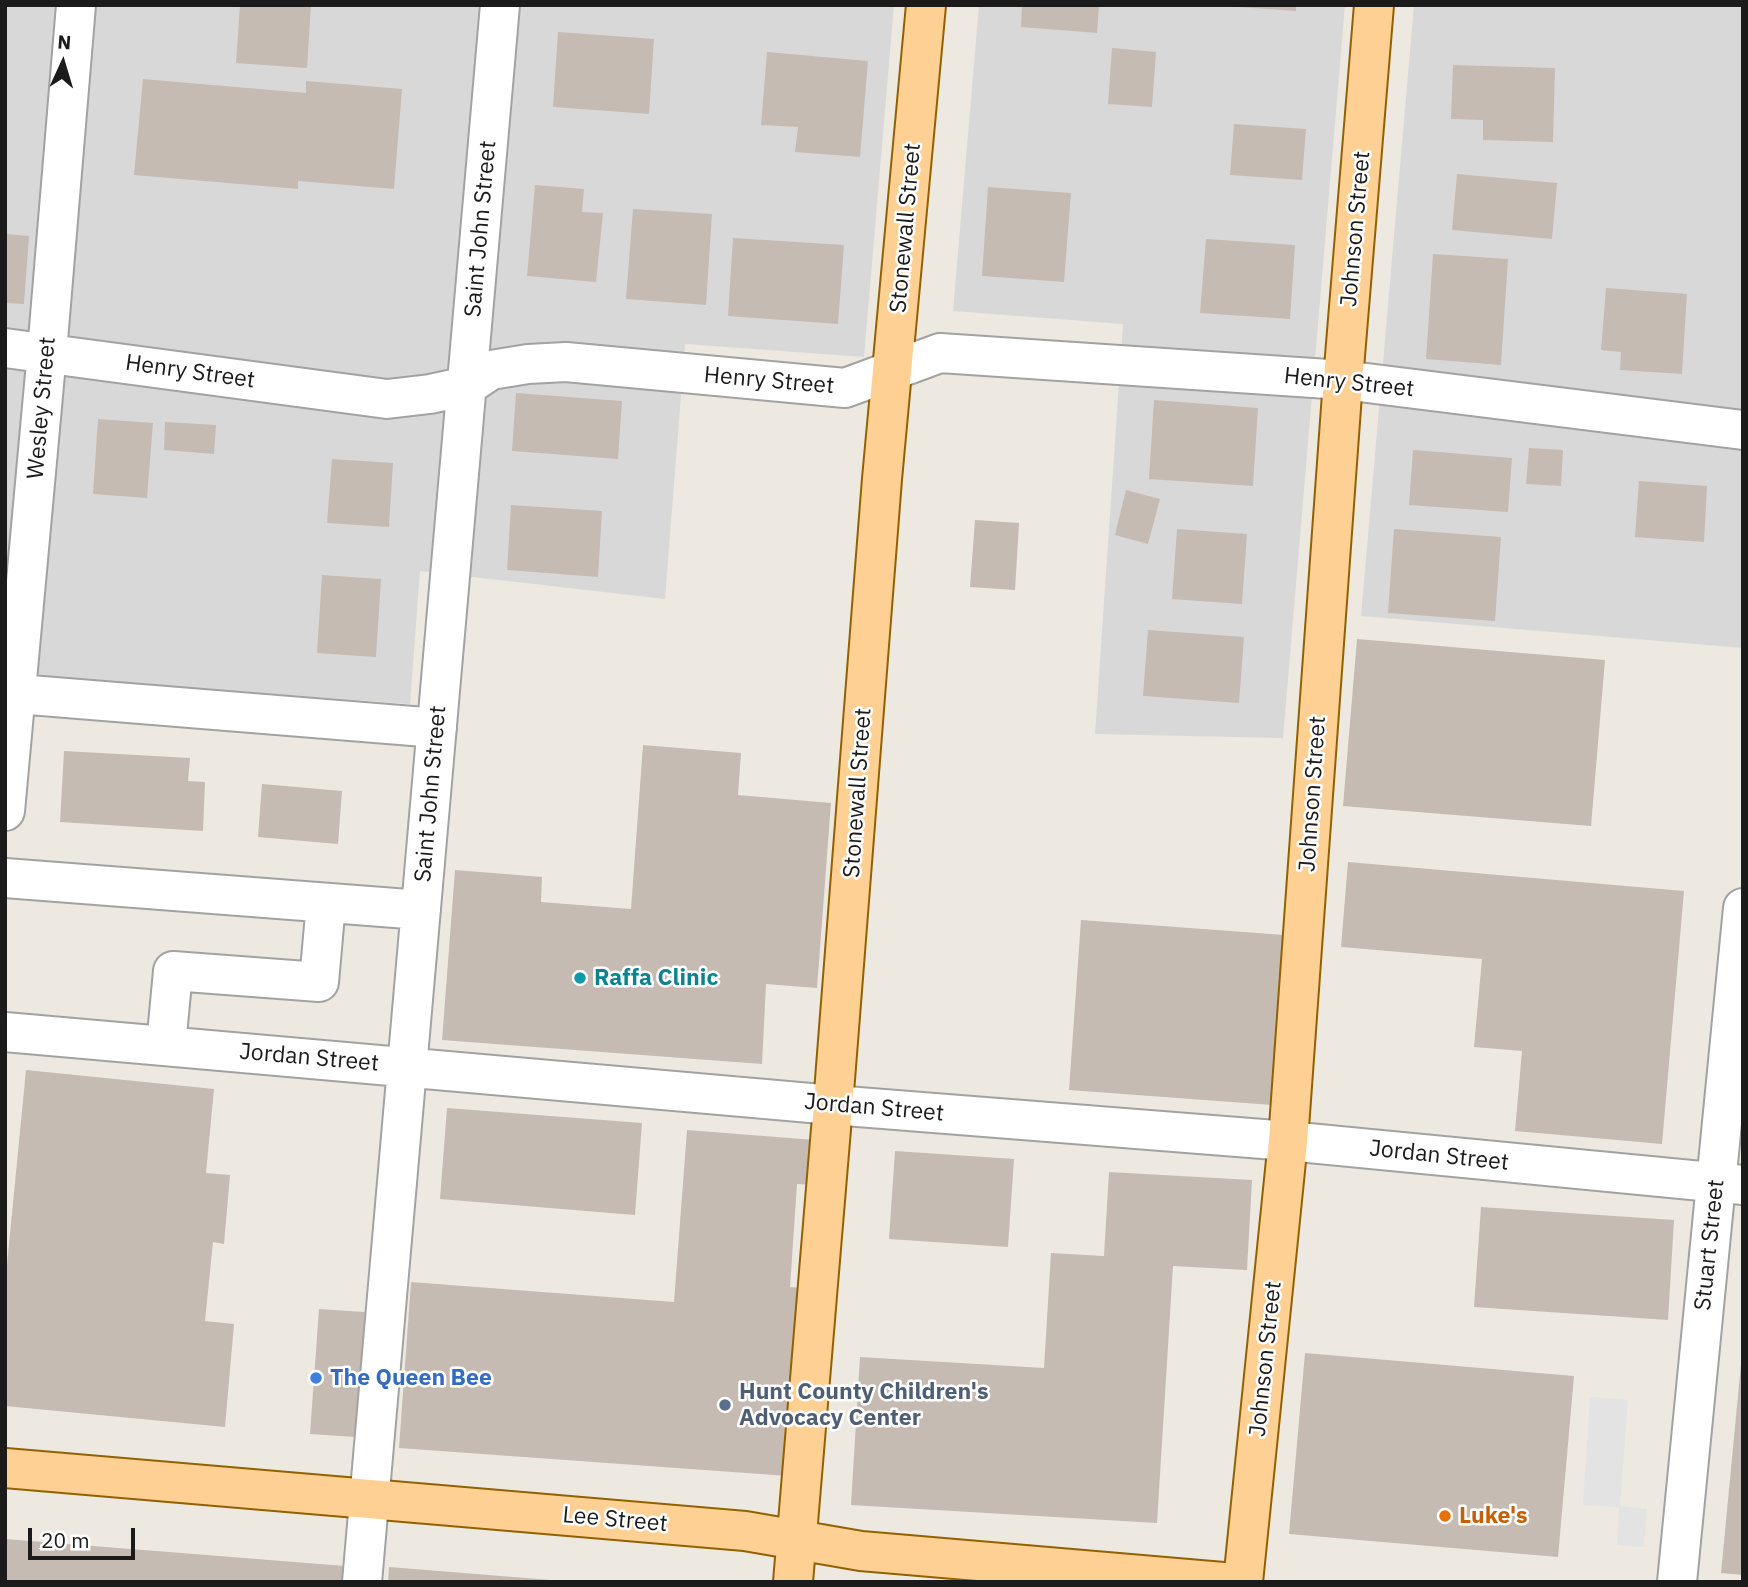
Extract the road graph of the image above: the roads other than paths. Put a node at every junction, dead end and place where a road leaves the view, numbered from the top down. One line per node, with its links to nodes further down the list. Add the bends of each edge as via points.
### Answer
1 (76, 5): 6 (street, Wesley Street)
2 (500, 5): 9 (street, Saint John Street)
3 (926, 5): 7 (main road, Stonewall Street)
4 (1374, 5): 8 (main road, Johnson Street)
5 (5, 348): 6 (street, Henry Street)
6 (47, 352): 9 (street, Henry Street, via 387,399); 11 (street, Wesley Street)
7 (894, 372): 8 (street, Henry Street, via 940,353); 9 (street, Henry Street, via 845,388 566,362 491,370); 21 (main road, Stonewall Street)
8 (1343, 380): 10 (street, Henry Street); 22 (main road, Johnson Street)
9 (467, 386): 12 (street, Saint John Street)
10 (1743, 430)
11 (11, 693): 12 (street); 13 (street, Wesley Street)
12 (437, 729): 17 (street, Saint John Street)
13 (5, 811)
14 (5, 878): 15 (street)
15 (326, 903): 17 (street); 19 (street, via 320,982 173,971)
16 (1743, 908): 23 (street, Stuart Street)
17 (421, 910): 20 (street, Saint John Street)
18 (5, 1032): 19 (street, Jordan Street)
19 (166, 1046): 20 (street, Jordan Street)
20 (407, 1067): 21 (street, Jordan Street); 25 (street, Saint John Street)
21 (834, 1105): 22 (street, Jordan Street); 26 (main road, Stonewall Street)
22 (1288, 1141): 23 (street, Jordan Street); 30 (main road, Johnson Street)
23 (1729, 1184): 31 (street, Stuart Street)
24 (5, 1468): 25 (main road, Lee Street)
25 (369, 1500): 26 (main road, Lee Street, via 744,1531); 27 (street, Saint John Street)
26 (796, 1541): 28 (main road, Stonewall Street); 29 (main road, Lee Street, via 861,1551)
27 (362, 1582)
28 (793, 1582)
29 (1223, 1582)
30 (1242, 1582)
31 (1677, 1582)

